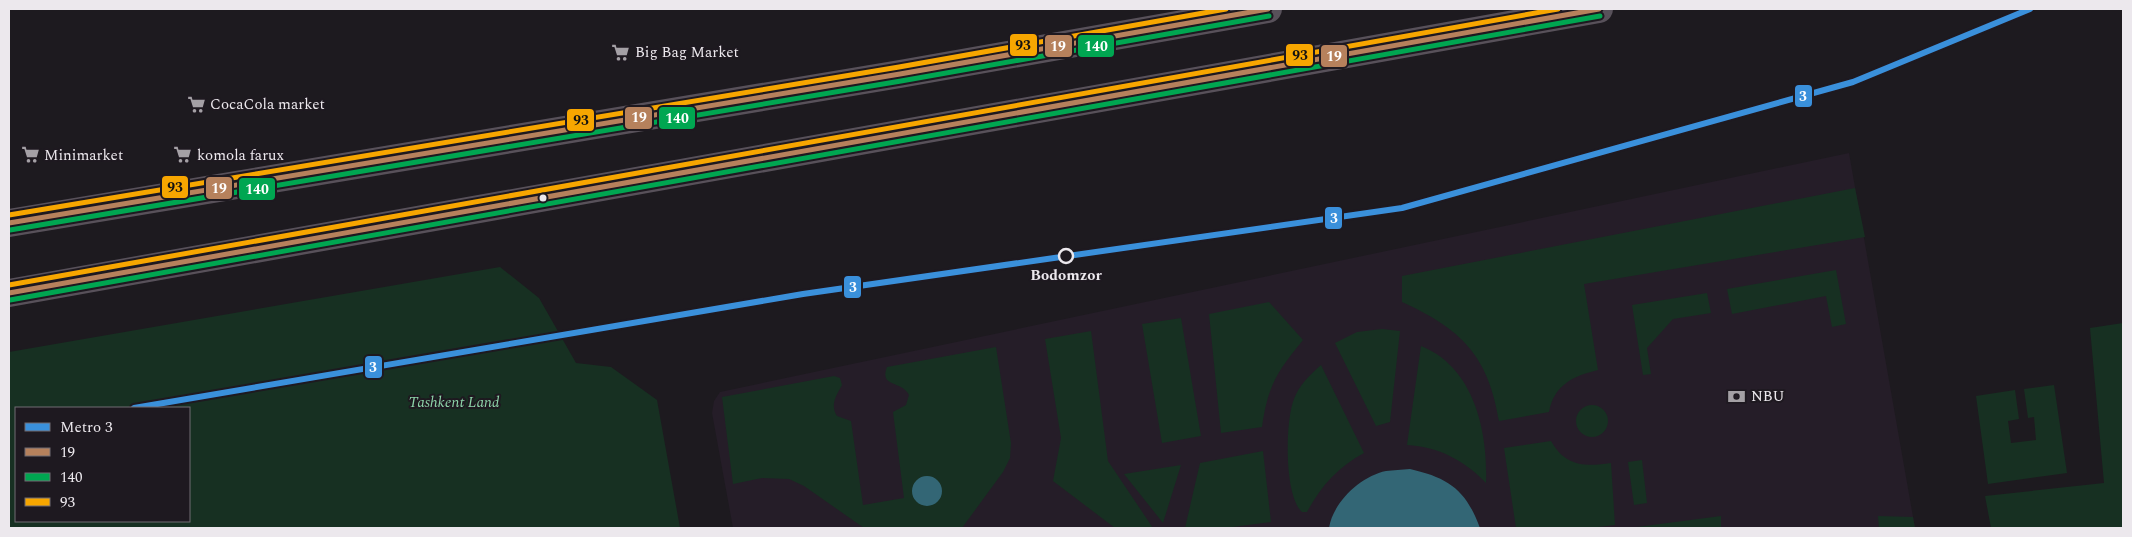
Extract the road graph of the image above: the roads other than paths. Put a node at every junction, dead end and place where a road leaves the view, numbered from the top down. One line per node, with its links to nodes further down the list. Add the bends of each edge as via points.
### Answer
1 (1268, 9): 4 (main road)
2 (1599, 9): 3 (main road)
3 (1533, 14): 5 (main road)
4 (9, 223)
5 (9, 293)

